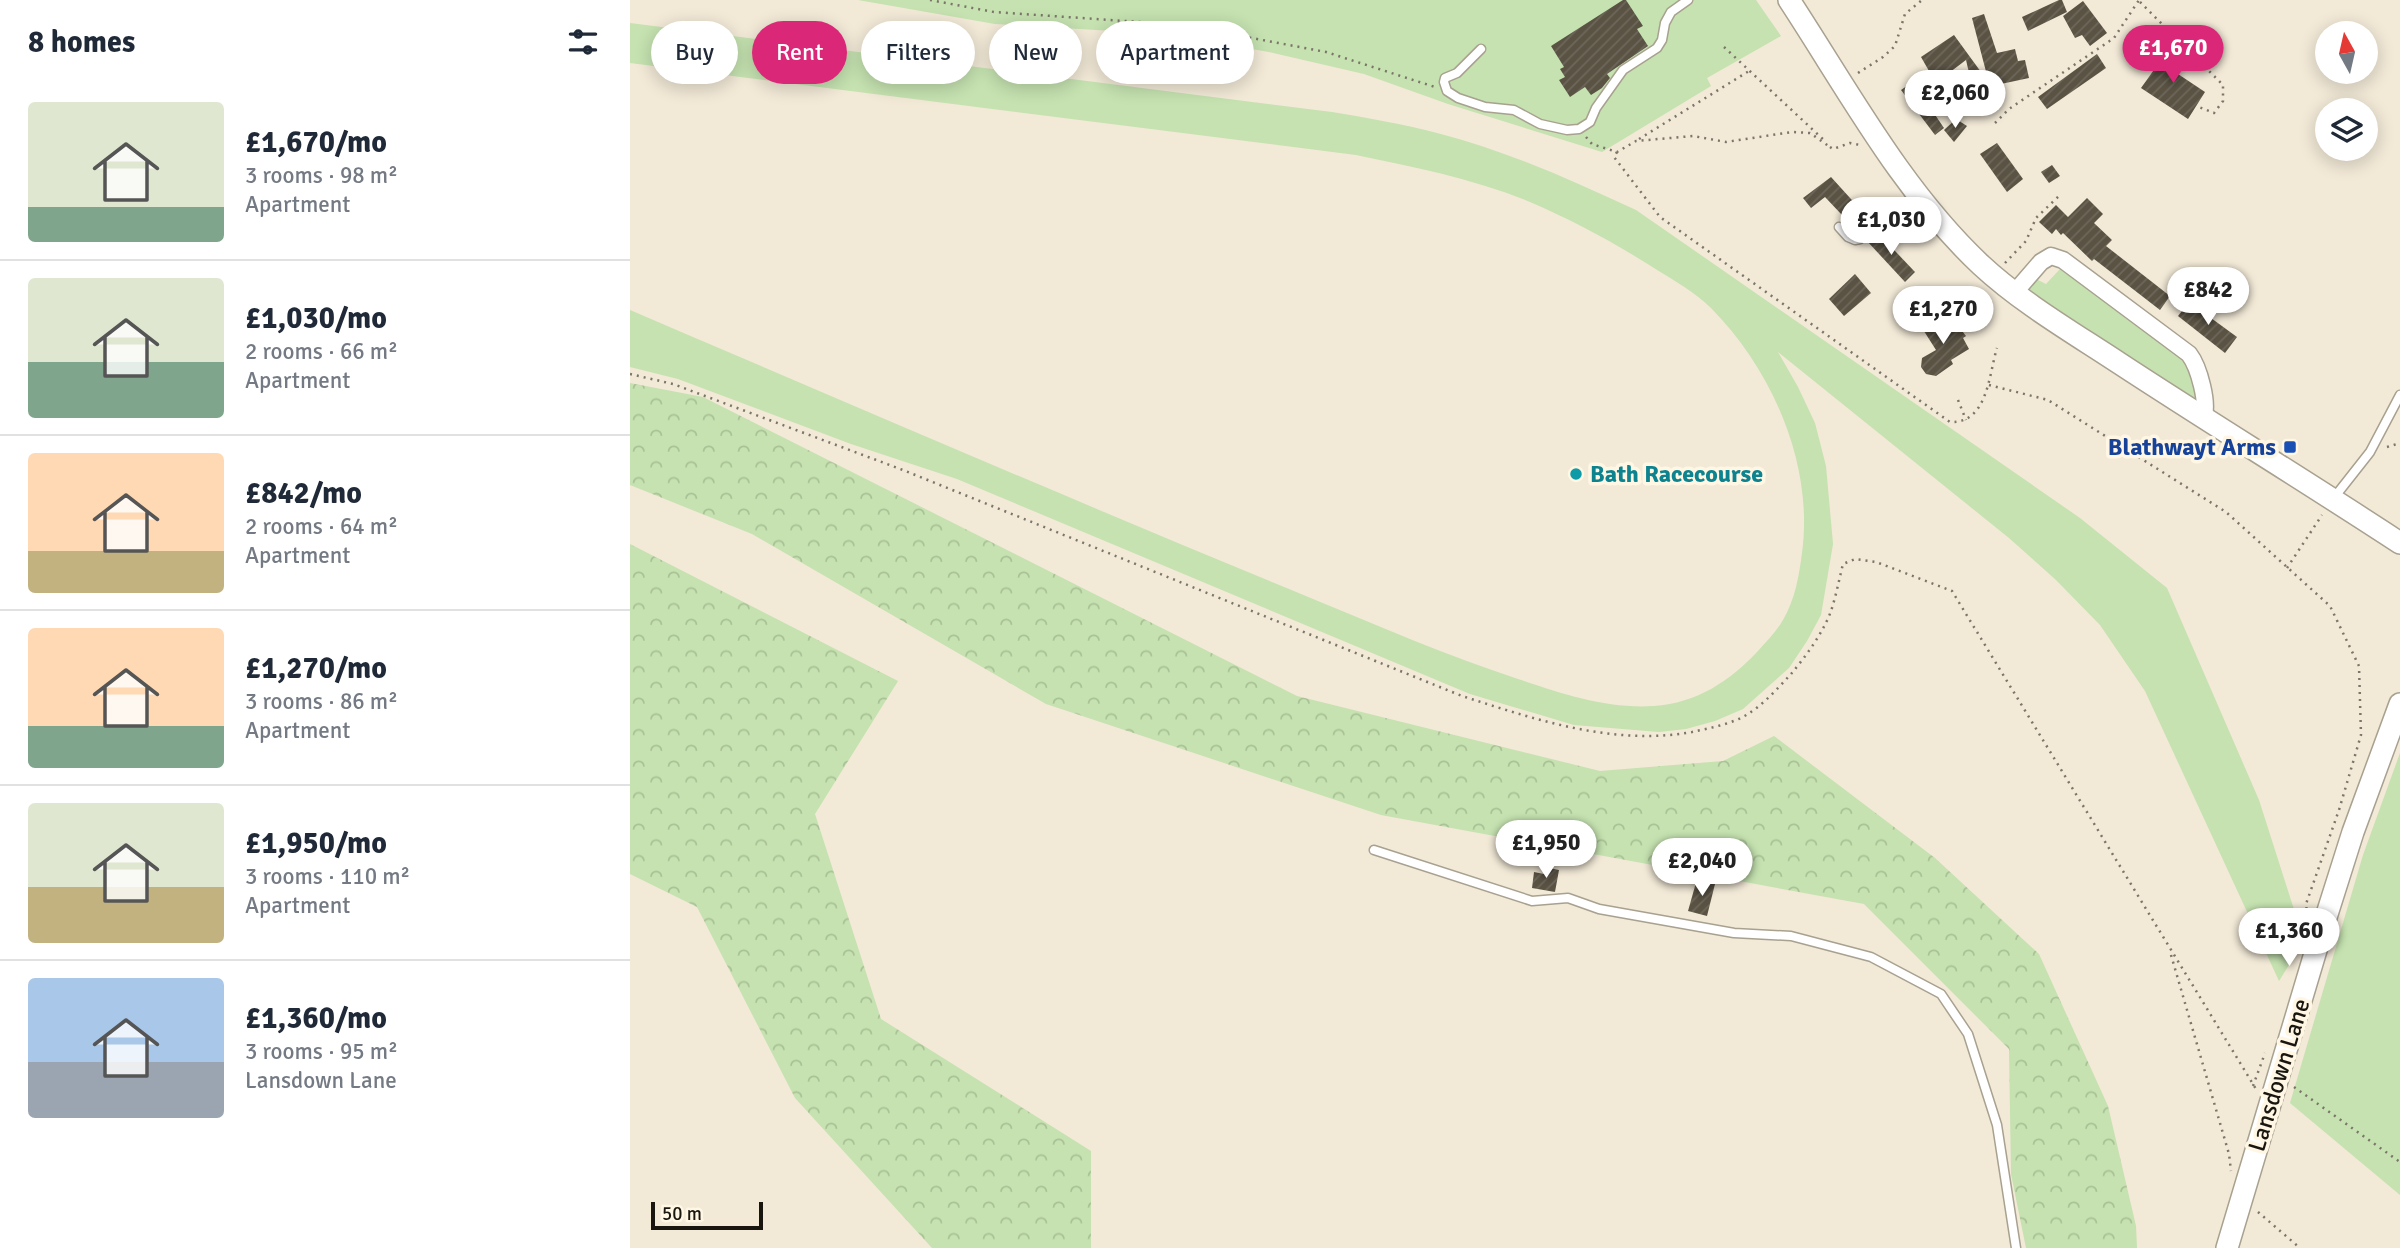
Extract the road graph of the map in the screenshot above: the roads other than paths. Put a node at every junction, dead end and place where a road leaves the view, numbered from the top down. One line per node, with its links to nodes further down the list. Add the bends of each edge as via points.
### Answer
1 (1688, 0): 3 (lane, via 1671,12 1657,48 1623,71 1590,122 1579,129 1540,124 1514,110 1485,107 1447,91 1445,78)
2 (1789, 0): 4 (street)
3 (1481, 50)
4 (1922, 197): 5 (lane, via 1905,218 1896,208 1891,209 1860,239 1848,237); 6 (street, via 1955,237)
5 (1839, 227)
6 (2015, 292): 8 (street); 8 (street, via 2041,262 2051,256 2063,260 2189,354 2199,374 2206,411)
7 (2400, 395): 9 (lane, via 2370,452)
8 (2203, 418): 9 (street)
9 (2333, 499): 10 (street)
10 (2400, 543)
11 (2400, 704): 14 (street, Lansdown Lane, via 2353,832)
12 (1374, 850): 13 (lane, via 1532,901 1568,898 1599,909 1734,933 1791,936 1871,957 1941,994 1968,1034 1997,1125)
13 (2016, 1248)
14 (2227, 1248)

